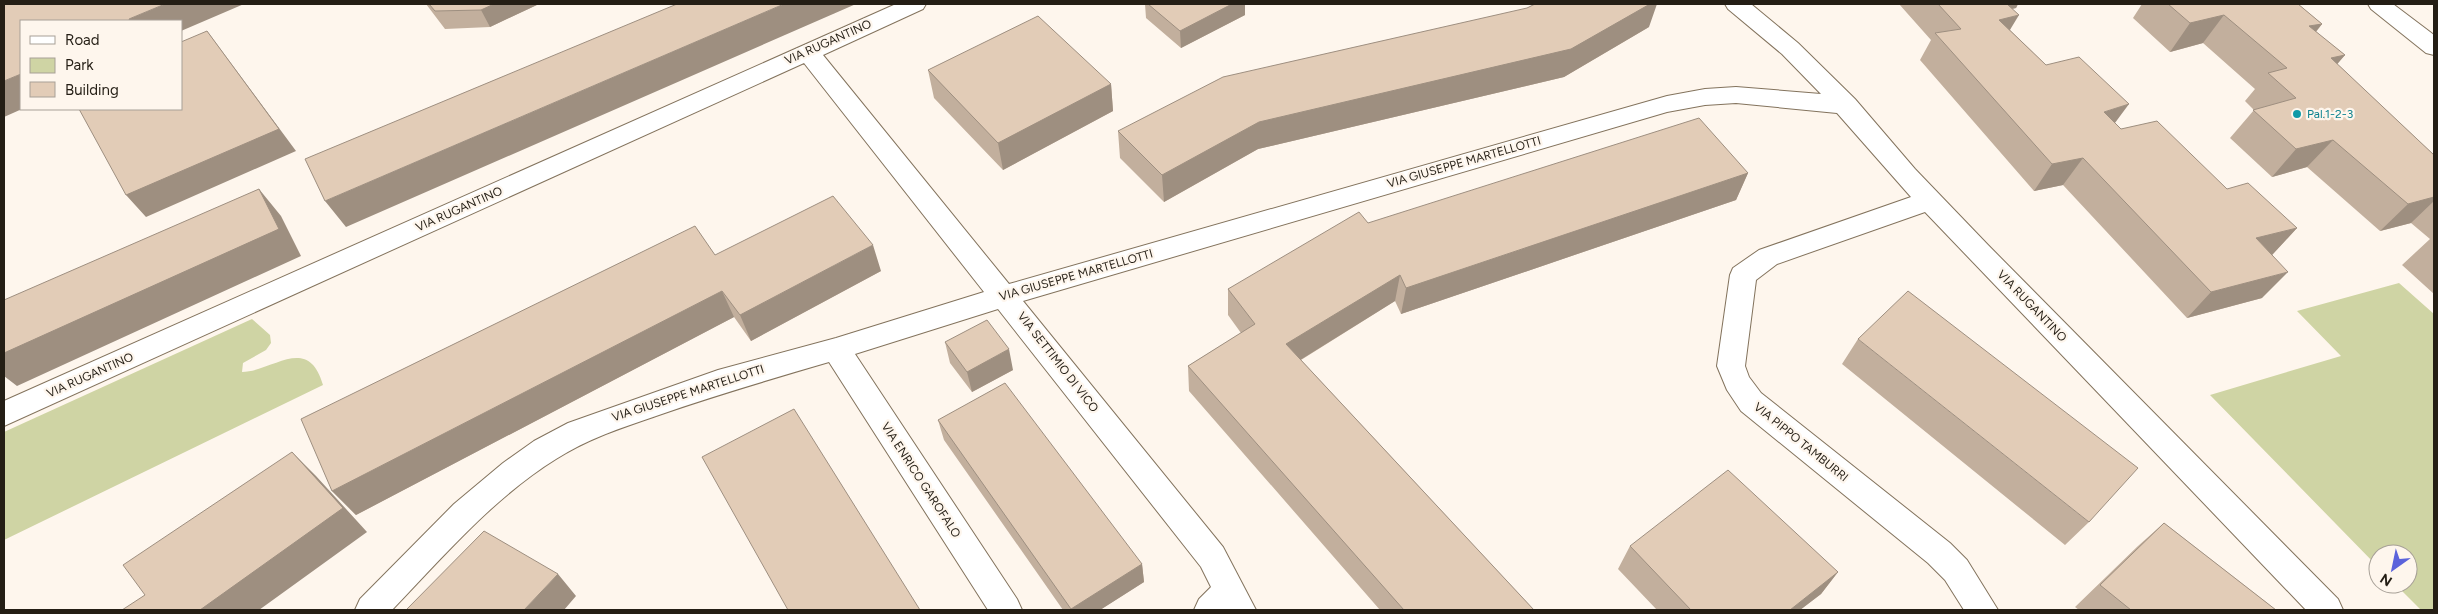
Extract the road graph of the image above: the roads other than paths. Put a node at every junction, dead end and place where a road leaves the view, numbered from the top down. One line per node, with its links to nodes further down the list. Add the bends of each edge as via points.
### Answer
1 (915, 4): 5 (street, VIA RUGANTINO)
2 (1736, 4): 6 (street, VIA RUGANTINO, via 1789,46)
3 (2379, 4): 4 (street)
4 (2434, 47)
5 (808, 52): 8 (street, VIA SETTIMIO DI VICO); 10 (street, VIA RUGANTINO)
6 (1846, 105): 7 (street, VIA RUGANTINO); 8 (street, VIA GIUSEPPE MARTELLOTTI, via 1736,95 1667,104)
7 (1929, 200): 14 (street, VIA PIPPO TAMBURRI, via 1756,264 1743,275 1731,366 1737,382 1751,402 1940,553 1956,570); 15 (street, VIA RUGANTINO)
8 (1005, 296): 9 (street, VIA GIUSEPPE MARTELLOTTI); 11 (street, VIA SETTIMIO DI VICO, via 1212,557)
9 (836, 349): 12 (street, VIA GIUSEPPE MARTELLOTTI, via 683,393 578,432 545,450 489,493 439,539); 13 (street, VIA ENRICO GAROFALO)
10 (4, 414)
11 (1226, 604)
12 (371, 610)
13 (1006, 610)
14 (1982, 610)
15 (2327, 610)

